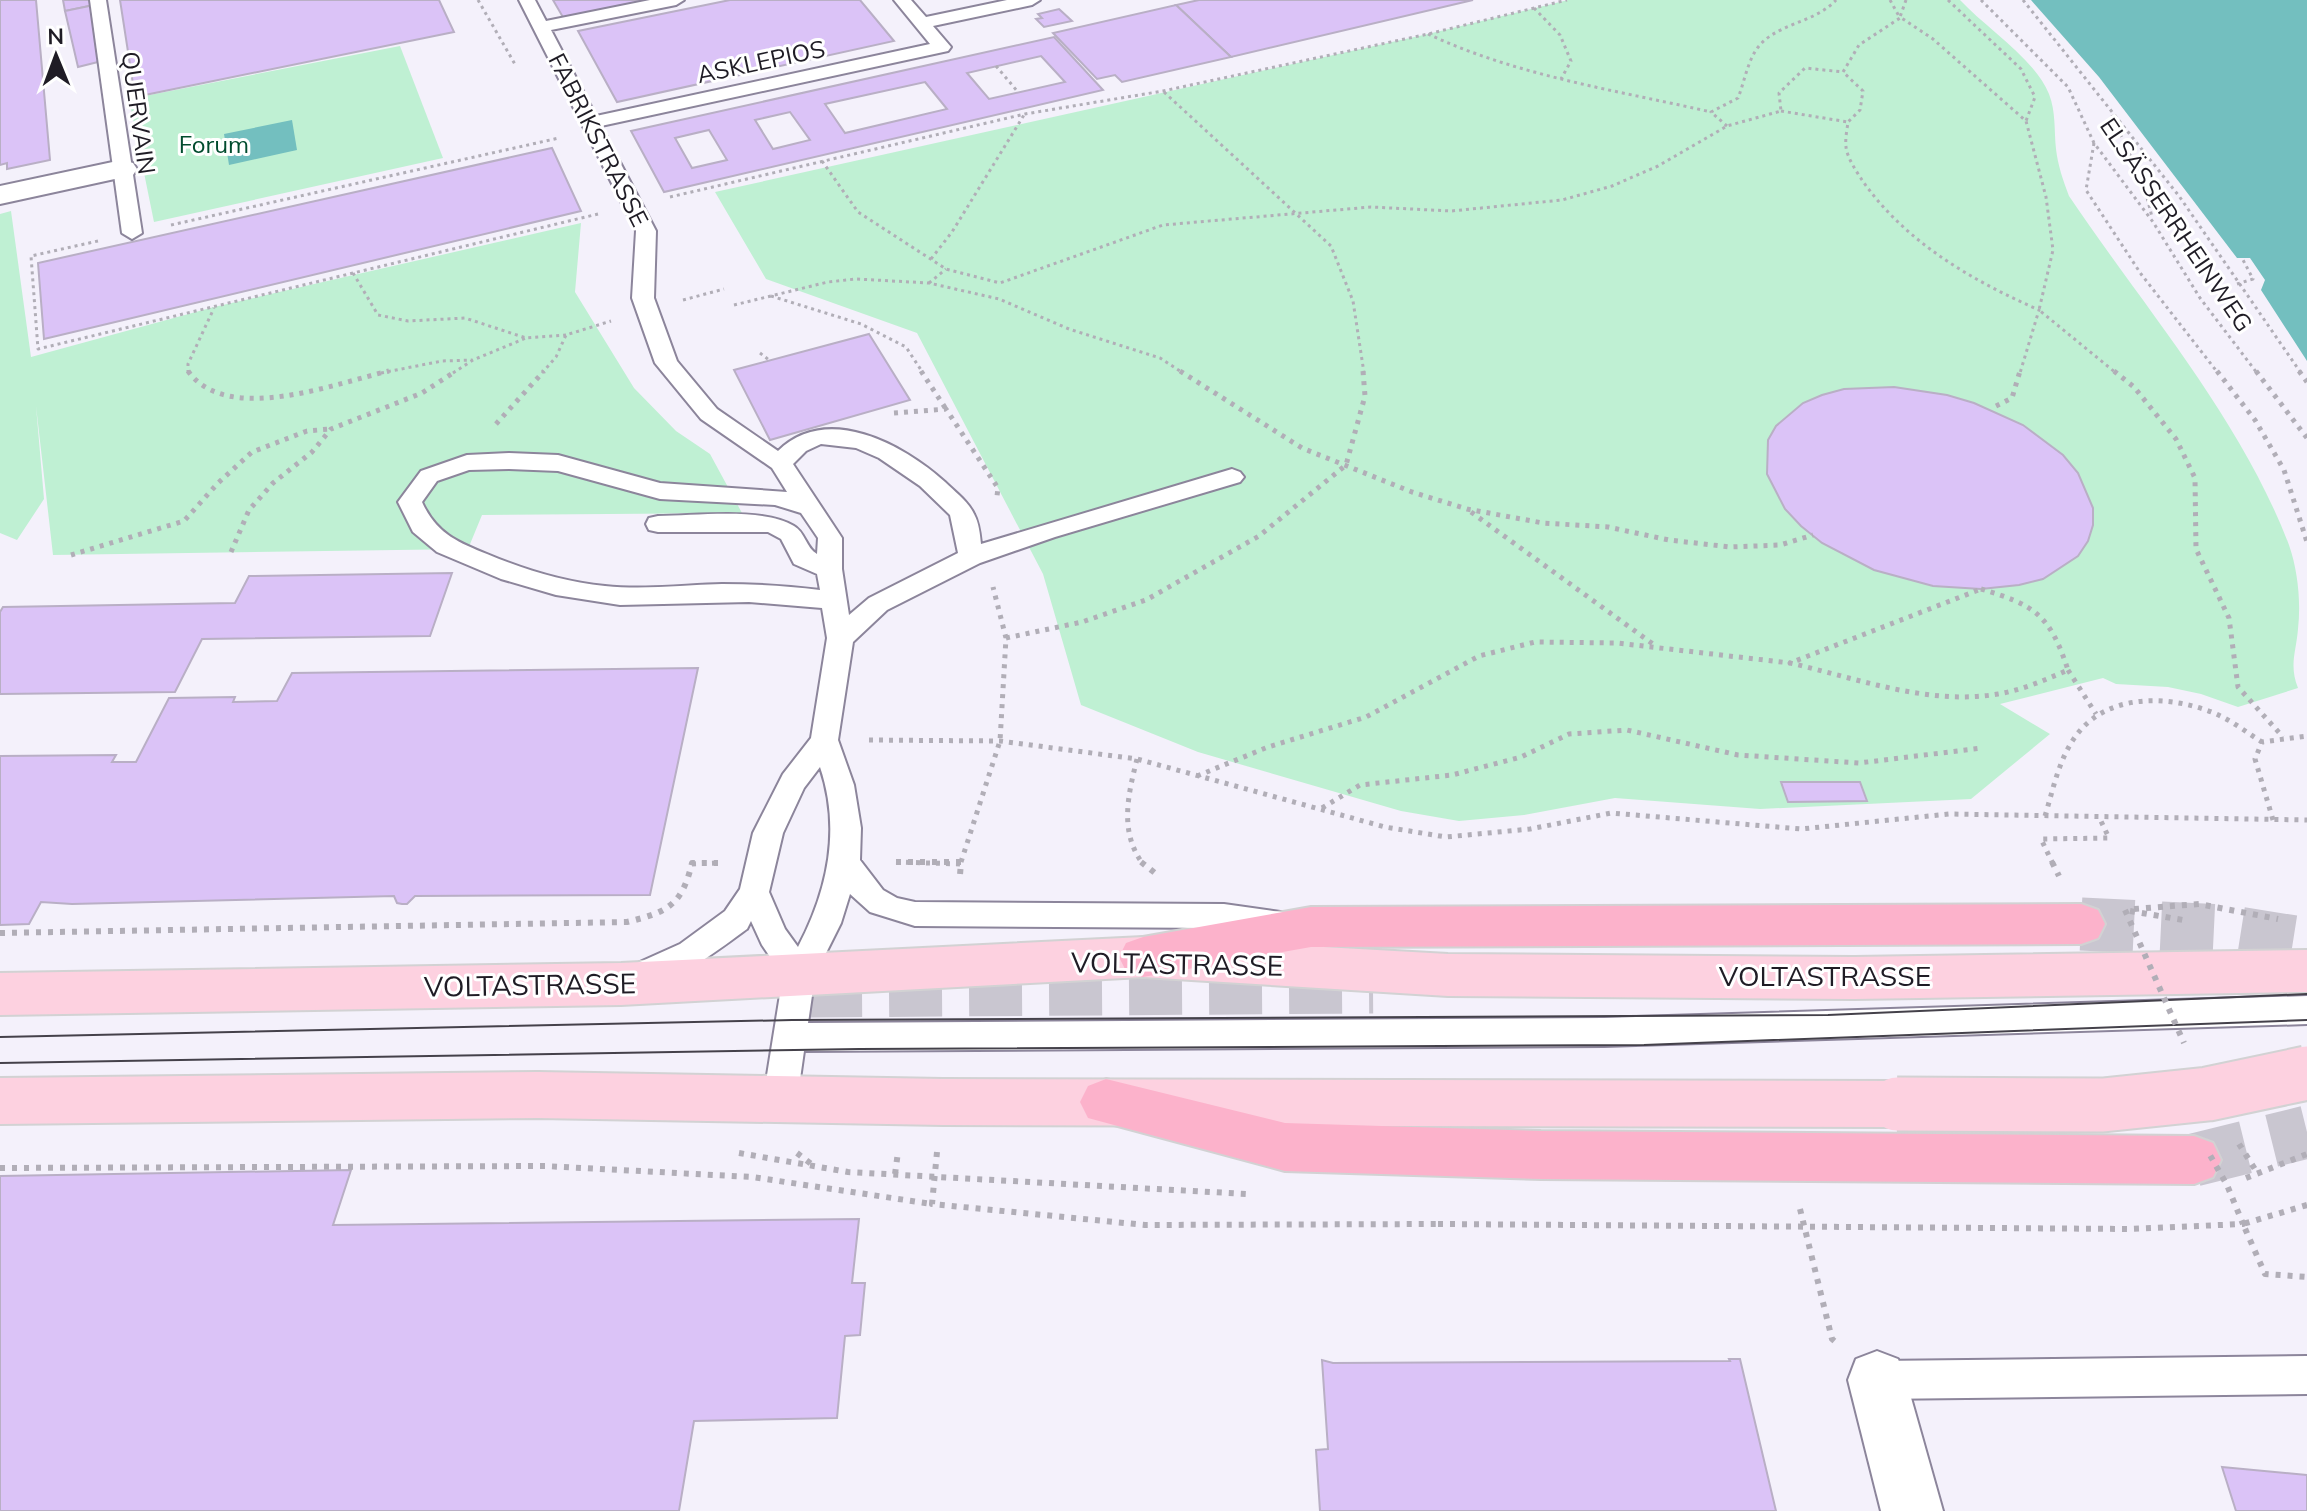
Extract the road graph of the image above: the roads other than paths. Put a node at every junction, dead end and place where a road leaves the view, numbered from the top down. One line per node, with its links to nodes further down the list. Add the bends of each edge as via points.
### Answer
1 (98, 0): 9 (lane, QUERVAIN)
2 (527, 0): 7 (lane, FABRIKSTRASSE)
3 (676, 0): 7 (lane)
4 (902, 0): 6 (lane)
5 (1032, 0): 6 (lane)
6 (921, 23): 8 (lane, ASKLEPIOS, via 942,47)
7 (541, 27): 8 (lane, FABRIKSTRASSE)
8 (592, 127): 12 (lane, FABRIKSTRASSE, via 646,231 643,298 666,363 709,414)
9 (122, 169): 10 (street); 11 (lane, QUERVAIN)
10 (0, 195)
11 (132, 233)
12 (780, 463): 14 (lane, FABRIKSTRASSE); 16 (lane, via 789,451 819,436 866,440 924,474 963,514)
13 (1232, 477): 16 (lane)
14 (806, 506): 17 (lane, FABRIKSTRASSE, via 830,538); 18 (lane, via 776,497 660,491 558,463 509,461 467,463 429,476 410,502 418,525 440,544 548,585 603,595 734,593)
15 (658, 524): 17 (lane, via 772,524 790,534 803,558)
16 (971, 557): 19 (lane, via 878,604)
17 (829, 569): 18 (lane, FABRIKSTRASSE)
18 (834, 601): 19 (lane, FABRIKSTRASSE)
19 (840, 638): 20 (lane, FABRIKSTRASSE)
20 (824, 740): 21 (lane, FABRIKSTRASSE, via 840,785); 22 (lane, FABRIKSTRASSE, via 793,782 768,833)
21 (845, 861): 24 (lane, via 878,905 915,914 1224,916); 27 (lane, FABRIKSTRASSE, via 826,923)
22 (754, 892): 27 (lane, via 773,936); 28 (lane, FABRIKSTRASSE, via 736,920 715,938)
23 (2081, 924): 24 (highway)
24 (1311, 927): 25 (highway)
25 (1143, 957): 27 (main road, VOLTASTRASSE); 29 (main road, VOLTASTRASSE, via 1448,975 1854,978)
26 (2307, 971): 29 (main road, VOLTASTRASSE)
27 (799, 974): 28 (main road, VOLTASTRASSE); 32 (lane, FABRIKSTRASSE)
28 (621, 984): 30 (main road, VOLTASTRASSE)
29 (2161, 992): 31 (lane); 32 (lane, via 1831,1026)
30 (0, 994)
31 (2307, 1010)
32 (791, 1037): 34 (lane, FABRIKSTRASSE)
33 (2307, 1073): 36 (main road, bridge, via 2208,1094 2103,1105)
34 (780, 1100): 35 (main road, via 538,1095); 36 (main road)
35 (0, 1101)
36 (1106, 1102): 37 (highway, via 1285,1147 1541,1155)
37 (2194, 1160)
38 (2307, 1375): 39 (lane)
39 (1877, 1380): 40 (street)
40 (1912, 1511)

